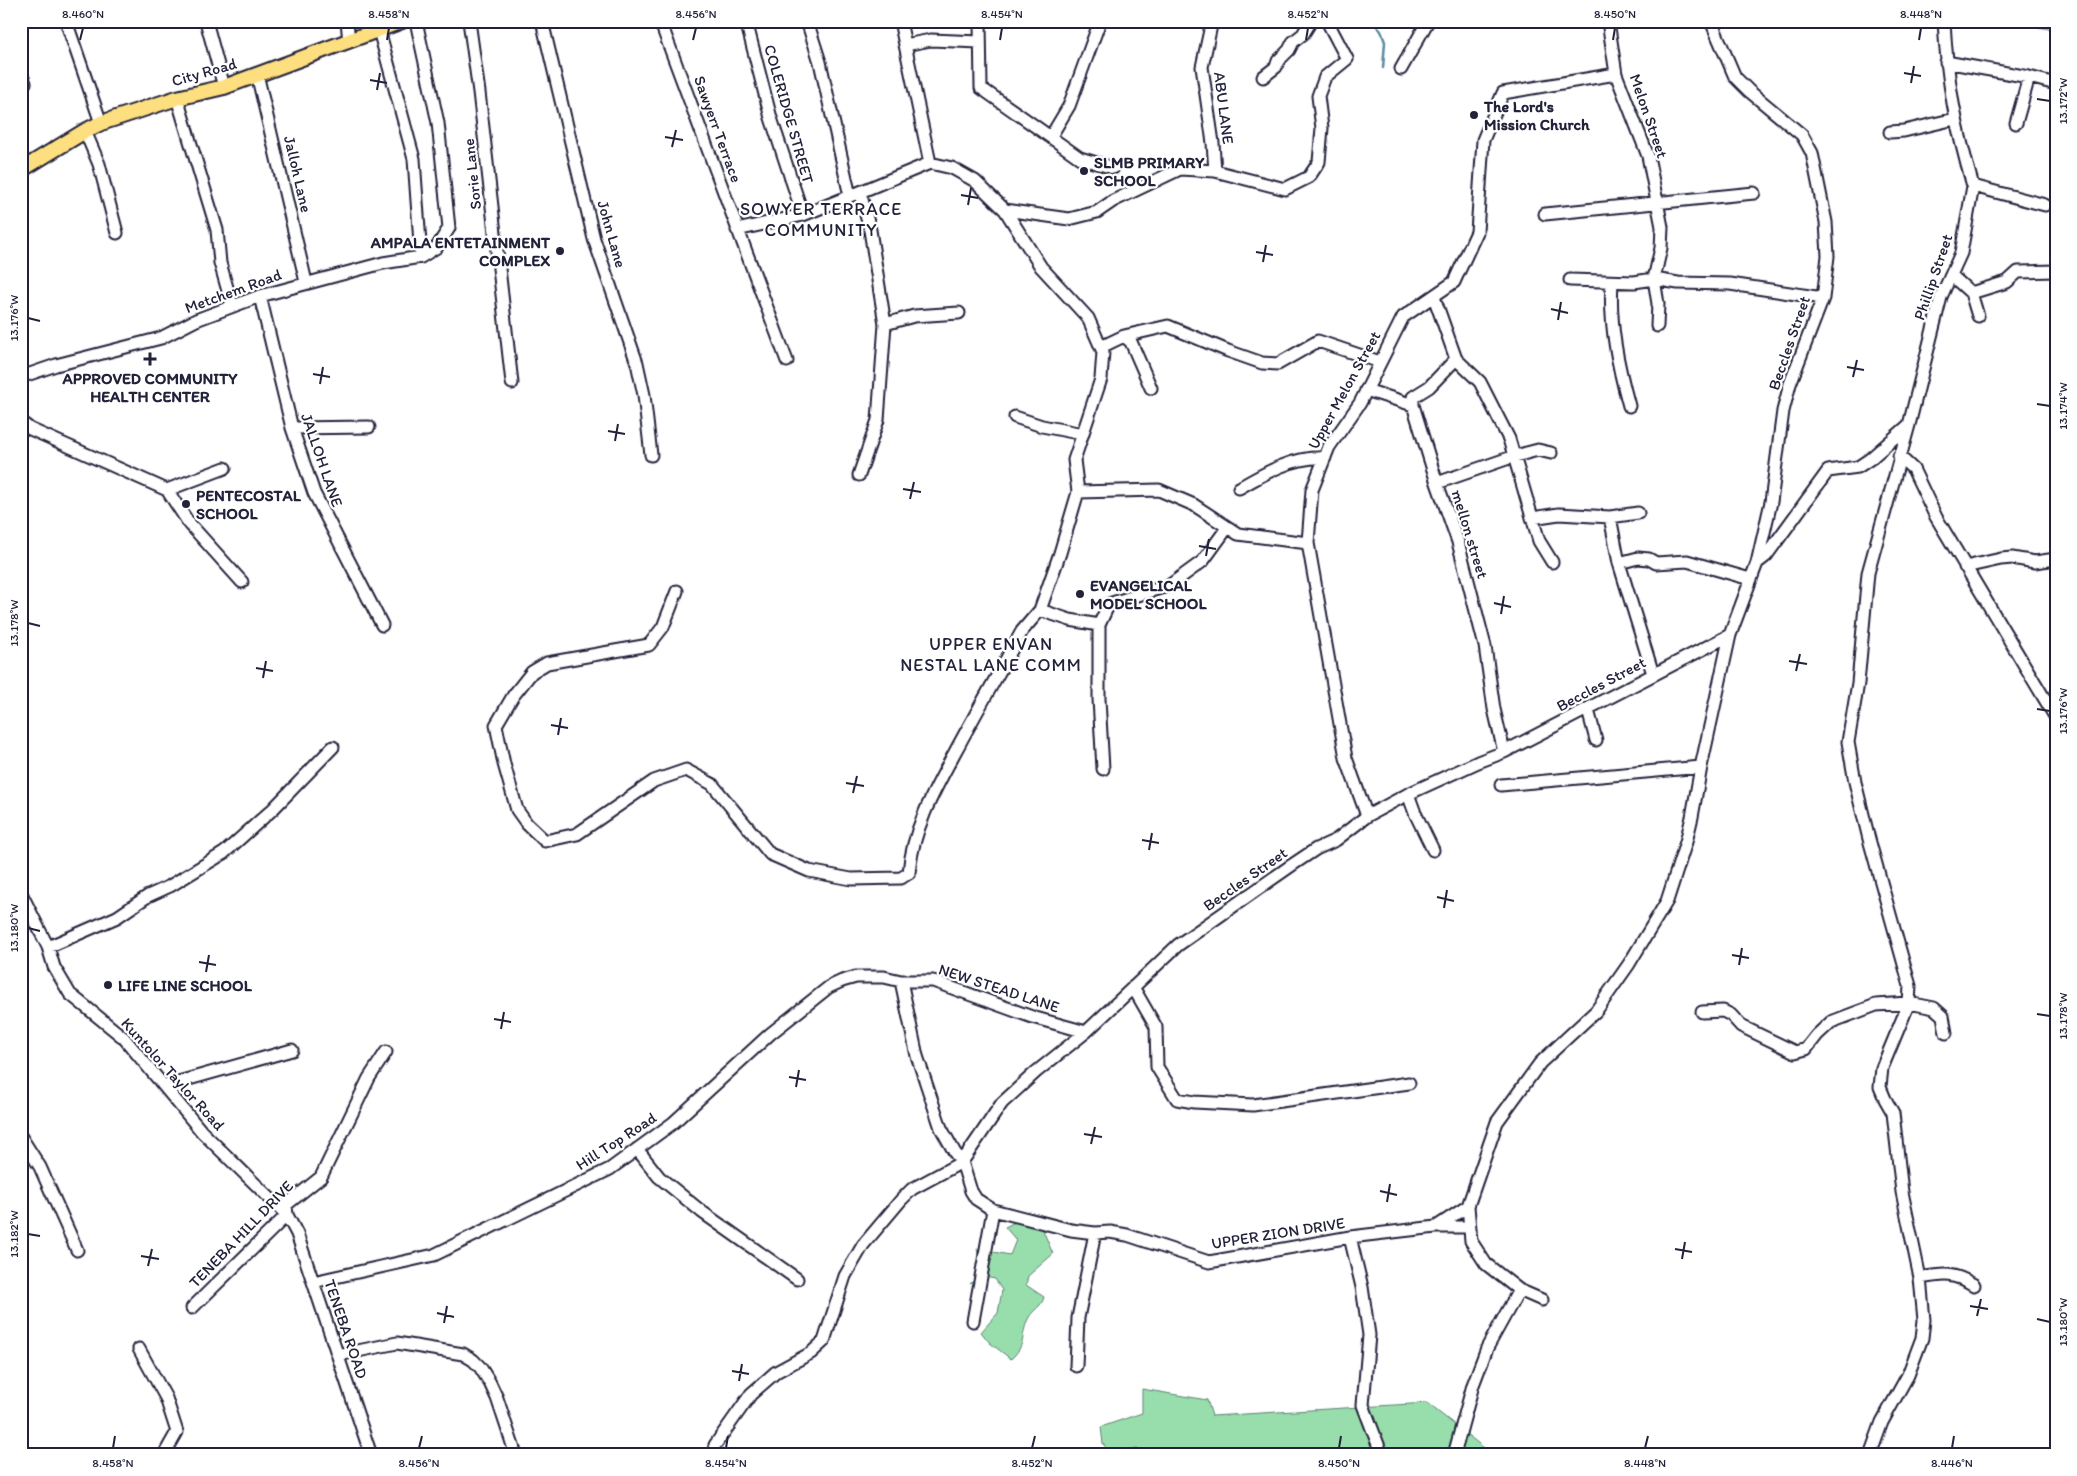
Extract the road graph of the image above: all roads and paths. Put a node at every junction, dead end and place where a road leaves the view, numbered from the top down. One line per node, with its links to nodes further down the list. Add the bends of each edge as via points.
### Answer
1 (66, 21): 35 (street)
2 (206, 21): 32 (street)
3 (347, 21): 22 (street)
4 (402, 21): 21 (main road, City Road)
5 (416, 21): 54 (street, Metchem Road, via 438,123 449,228 437,247)
6 (469, 21): 76 (street, Sorie Lane)
7 (542, 21): 88 (street, John Lane, via 594,239 637,363)
8 (660, 21): 52 (street, Sawyerr Terrace)
9 (746, 21): 51 (street, COLERIDGE STREET, via 771,118)
10 (807, 21): 46 (street)
11 (900, 21): 24 (street)
12 (980, 21): 23 (street)
13 (1100, 21): 39 (street, via 1069,106)
14 (1212, 21): 43 (street, ABU LANE, via 1202,67)
15 (1311, 21): 29 (street, via 1278,61 1276,68)
16 (1327, 21): 43 (street, via 1347,59 1325,78 1318,96 1322,128 1319,162 1309,177 1285,189)
17 (1428, 21): 26 (street)
18 (1608, 21): 28 (street, Melon Street)
19 (1711, 21): 64 (street, Beccles Street, via 1735,77 1802,135 1812,153 1826,222 1828,256)
20 (1944, 21): 25 (street, Phillip Street)
21 (380, 30): 22 (main road, City Road); 54 (street, via 414,160)
22 (349, 42): 27 (main road, City Road)
23 (980, 42): 24 (street, via 931,40); 39 (street, via 981,88)
24 (905, 45): 40 (street)
25 (1946, 62): 30 (street); 34 (street, Phillip Street)
26 (1401, 69)
27 (257, 74): 32 (main road, City Road); 59 (street, Jalloh Lane)
28 (1616, 74): 47 (street, Melon Street, via 1648,156); 63 (street, Upper Melon Street, via 1503,93 1483,140 1477,232 1454,282)
29 (1263, 77)
30 (2028, 77): 31 (street); 36 (street)
31 (2056, 84)
32 (224, 87): 33 (main road, City Road)
33 (177, 98): 35 (main road, City Road); 65 (street, via 217,230 220,263)
34 (1954, 119): 38 (street); 44 (street, Phillip Street)
35 (101, 123): 37 (main road, City Road)
36 (2016, 123)
37 (85, 131): 42 (main road, City Road); 53 (street, via 99,164)
38 (1890, 132)
39 (1051, 136): 41 (street, via 1080,158)
40 (930, 163): 46 (street); 49 (street, via 952,168 975,181)
41 (1113, 168)
42 (21, 170)
43 (1215, 171): 49 (street, via 1180,169 1112,200 1097,212 1069,219)
44 (1973, 186): 48 (street); 56 (street, Phillip Street, via 1960,253)
45 (1754, 193): 47 (street)
46 (855, 194): 51 (street); 68 (street, via 870,230)
47 (1656, 201): 50 (street); 57 (street, Melon Street, via 1662,227)
48 (2045, 205)
49 (1005, 210): 71 (street, via 1041,267 1088,318)
50 (1545, 214)
51 (803, 215): 52 (street)
52 (738, 230): 73 (street, Sawyerr Terrace)
53 (117, 233)
54 (421, 257): 59 (street, Metchem Road)
55 (2056, 271): 61 (street, via 2018,272 2007,282)
56 (1952, 274): 61 (street); 83 (street, Phillip Street, via 1941,297)
57 (1654, 279): 60 (street); 64 (street, via 1730,284); 69 (street)
58 (1570, 280): 60 (street)
59 (306, 282): 62 (street, Metchem Road)
60 (1612, 282): 80 (street, via 1616,361)
61 (1971, 293): 67 (street)
62 (260, 296): 65 (street, Metchem Road); 85 (street, JALLOH LANE)
63 (1434, 297): 72 (street); 74 (street, Upper Melon Street, via 1403,318)
64 (1823, 298): 106 (street, Beccles Street, via 1783,411 1771,502)
65 (232, 305): 75 (street, Metchem Road, via 161,338)
66 (959, 313): 68 (street, via 914,316)
67 (1978, 316)
68 (885, 324): 93 (street, via 878,420)
69 (1657, 326)
70 (1124, 336): 71 (street); 74 (street, via 1168,326 1262,363 1278,364 1318,340); 77 (street, via 1131,342)
71 (1101, 347): 86 (street, via 1101,379)
72 (1456, 359): 79 (street, via 1429,387 1413,397); 89 (street, via 1480,382)
73 (786, 360)
74 (1380, 362): 78 (street, Upper Melon Street)
75 (21, 377)
76 (512, 384)
77 (1151, 388)
78 (1366, 390): 79 (street); 91 (street, Upper Melon Street)
79 (1413, 405): 94 (street, mellon street)
80 (1629, 406)
81 (1015, 417): 86 (street)
82 (21, 422): 96 (street)
83 (1909, 425): 90 (street, Phillip Street); 106 (street, via 1858,467 1828,471 1766,556)
84 (369, 427): 85 (street)
85 (292, 428): 112 (street, JALLOH LANE, via 318,502)
86 (1083, 434): 97 (street, via 1074,460)
87 (1551, 453): 89 (street, via 1538,450)
88 (651, 455)
89 (1516, 456): 94 (street); 100 (street)
90 (1900, 456): 107 (street, via 1913,469); 131 (street, Phillip Street, via 1868,573 1858,683 1848,742 1878,876 1910,986)
91 (1325, 458): 95 (street, via 1312,457 1286,464); 102 (street, Upper Melon Street, via 1312,490)
92 (225, 468): 96 (street)
93 (859, 475)
94 (1437, 483): 120 (street, mellon street, via 1458,542 1485,646)
95 (1239, 488)
96 (167, 490): 109 (street, via 188,522)
97 (1078, 492): 101 (street, via 1159,490 1194,505); 111 (street)
98 (1638, 513): 99 (street)
99 (1610, 517): 100 (street, via 1559,514); 105 (street)
100 (1532, 518): 104 (street, via 1539,541)
101 (1228, 528): 102 (street, via 1238,534); 113 (street, via 1203,561 1170,585 1109,604)
102 (1308, 543): 125 (street, Upper Melon Street, via 1346,758)
103 (2056, 560): 107 (street, via 2035,562 2012,558)
104 (1552, 562)
105 (1619, 563): 108 (street, via 1638,558 1656,563 1687,561); 115 (street)
106 (1757, 563): 108 (street, Beccles Street)
107 (1965, 567): 117 (street)
108 (1750, 579): 114 (street, Beccles Street)
109 (242, 582)
110 (677, 591): 111 (street, via 663,626 648,645 547,662 532,672 496,726 517,810 545,841 577,834 654,781 686,770 712,784 770,854 809,871 850,879 901,878 909,873 910,857 923,817 943,775 1022,631)
111 (1040, 610): 113 (street)
112 (382, 625)
113 (1099, 625): 122 (street)
114 (1730, 635): 115 (street, Beccles Street); 121 (street)
115 (1653, 674): 116 (street, Beccles Street)
116 (1588, 710): 118 (street); 120 (street, Beccles Street)
117 (2056, 718)
118 (1596, 740)
119 (333, 747): 128 (street, via 273,809 224,853 117,917)
120 (1504, 752): 124 (street, Beccles Street)
121 (1701, 767): 123 (street); 142 (street, via 1686,842 1667,901 1596,1011 1540,1063 1497,1122)
122 (1103, 769)
123 (1500, 785)
124 (1408, 794): 125 (street, Beccles Street); 126 (street)
125 (1367, 816): 130 (street, Beccles Street, via 1178,946)
126 (1433, 850)
127 (21, 893): 128 (street, Kuntolor Taylor Road)
128 (48, 948): 138 (street, Kuntolor Taylor Road, via 70,994 124,1038)
129 (901, 981): 133 (street, NEW STEAD LANE, via 933,981 1032,1017); 140 (street, Hill Top Road, via 884,976 856,978 829,987 770,1034 674,1122); 141 (street, UPPER ZION DRIVE, via 908,1021 941,1128)
130 (1133, 987): 133 (street, Beccles Street); 137 (street, via 1156,1027 1157,1067 1177,1099 1253,1105)
131 (1909, 1003): 132 (street, via 1868,1007 1831,1022 1806,1049 1795,1052 1740,1026 1723,1011); 134 (street, via 1934,1008 1943,1016); 150 (street, via 1882,1068 1880,1087 1893,1113 1902,1192)
132 (1702, 1012)
133 (1086, 1032): 141 (street, Beccles Street, via 1002,1103)
134 (1946, 1033)
135 (292, 1050): 138 (street)
136 (386, 1052): 144 (street, TENEBA HILL DRIVE, via 368,1078 321,1177 286,1205)
137 (1409, 1083)
138 (164, 1086): 144 (street, Kuntolor Taylor Road, via 202,1132)
139 (21, 1137): 149 (street, via 40,1167)
140 (637, 1149): 151 (street, via 660,1177 702,1212); 152 (street, Hill Top Road, via 597,1176 434,1255)
141 (962, 1162): 143 (street, UPPER ZION DRIVE, via 976,1199); 161 (street, via 912,1189 901,1200 863,1245 845,1276 824,1341 811,1353 776,1372 750,1394)
142 (1468, 1206): 145 (street); 146 (street)
143 (993, 1210): 147 (street, UPPER ZION DRIVE); 157 (street)
144 (287, 1215): 152 (street, TENEBA ROAD); 156 (street, TENEBA HILL DRIVE)
145 (1436, 1227): 146 (street, UPPER ZION DRIVE); 148 (street, UPPER ZION DRIVE)
146 (1469, 1227): 154 (street, via 1471,1241 1486,1264)
147 (1095, 1233): 148 (street, UPPER ZION DRIVE, via 1127,1235 1209,1262); 160 (street, via 1078,1318)
148 (1350, 1237): 165 (street, via 1362,1286 1369,1336 1363,1405)
149 (77, 1250)
150 (1920, 1278): 153 (street, via 1958,1275); 167 (street, via 1924,1320 1922,1338 1908,1376 1882,1422)
151 (797, 1279)
152 (313, 1282): 159 (street, TENEBA ROAD)
153 (1974, 1285)
154 (1519, 1290): 155 (street); 166 (street, via 1486,1348)
155 (1542, 1300)
156 (192, 1308)
157 (973, 1321)
158 (139, 1349): 162 (street, via 166,1398 177,1432)
159 (338, 1355): 163 (street, TENEBA ROAD); 164 (street, via 397,1343 463,1354 480,1367 490,1382)
160 (1076, 1366)
161 (715, 1445)
162 (164, 1455)
163 (371, 1455)
164 (516, 1455)
165 (1382, 1455)
166 (1454, 1455)
167 (1870, 1455)

